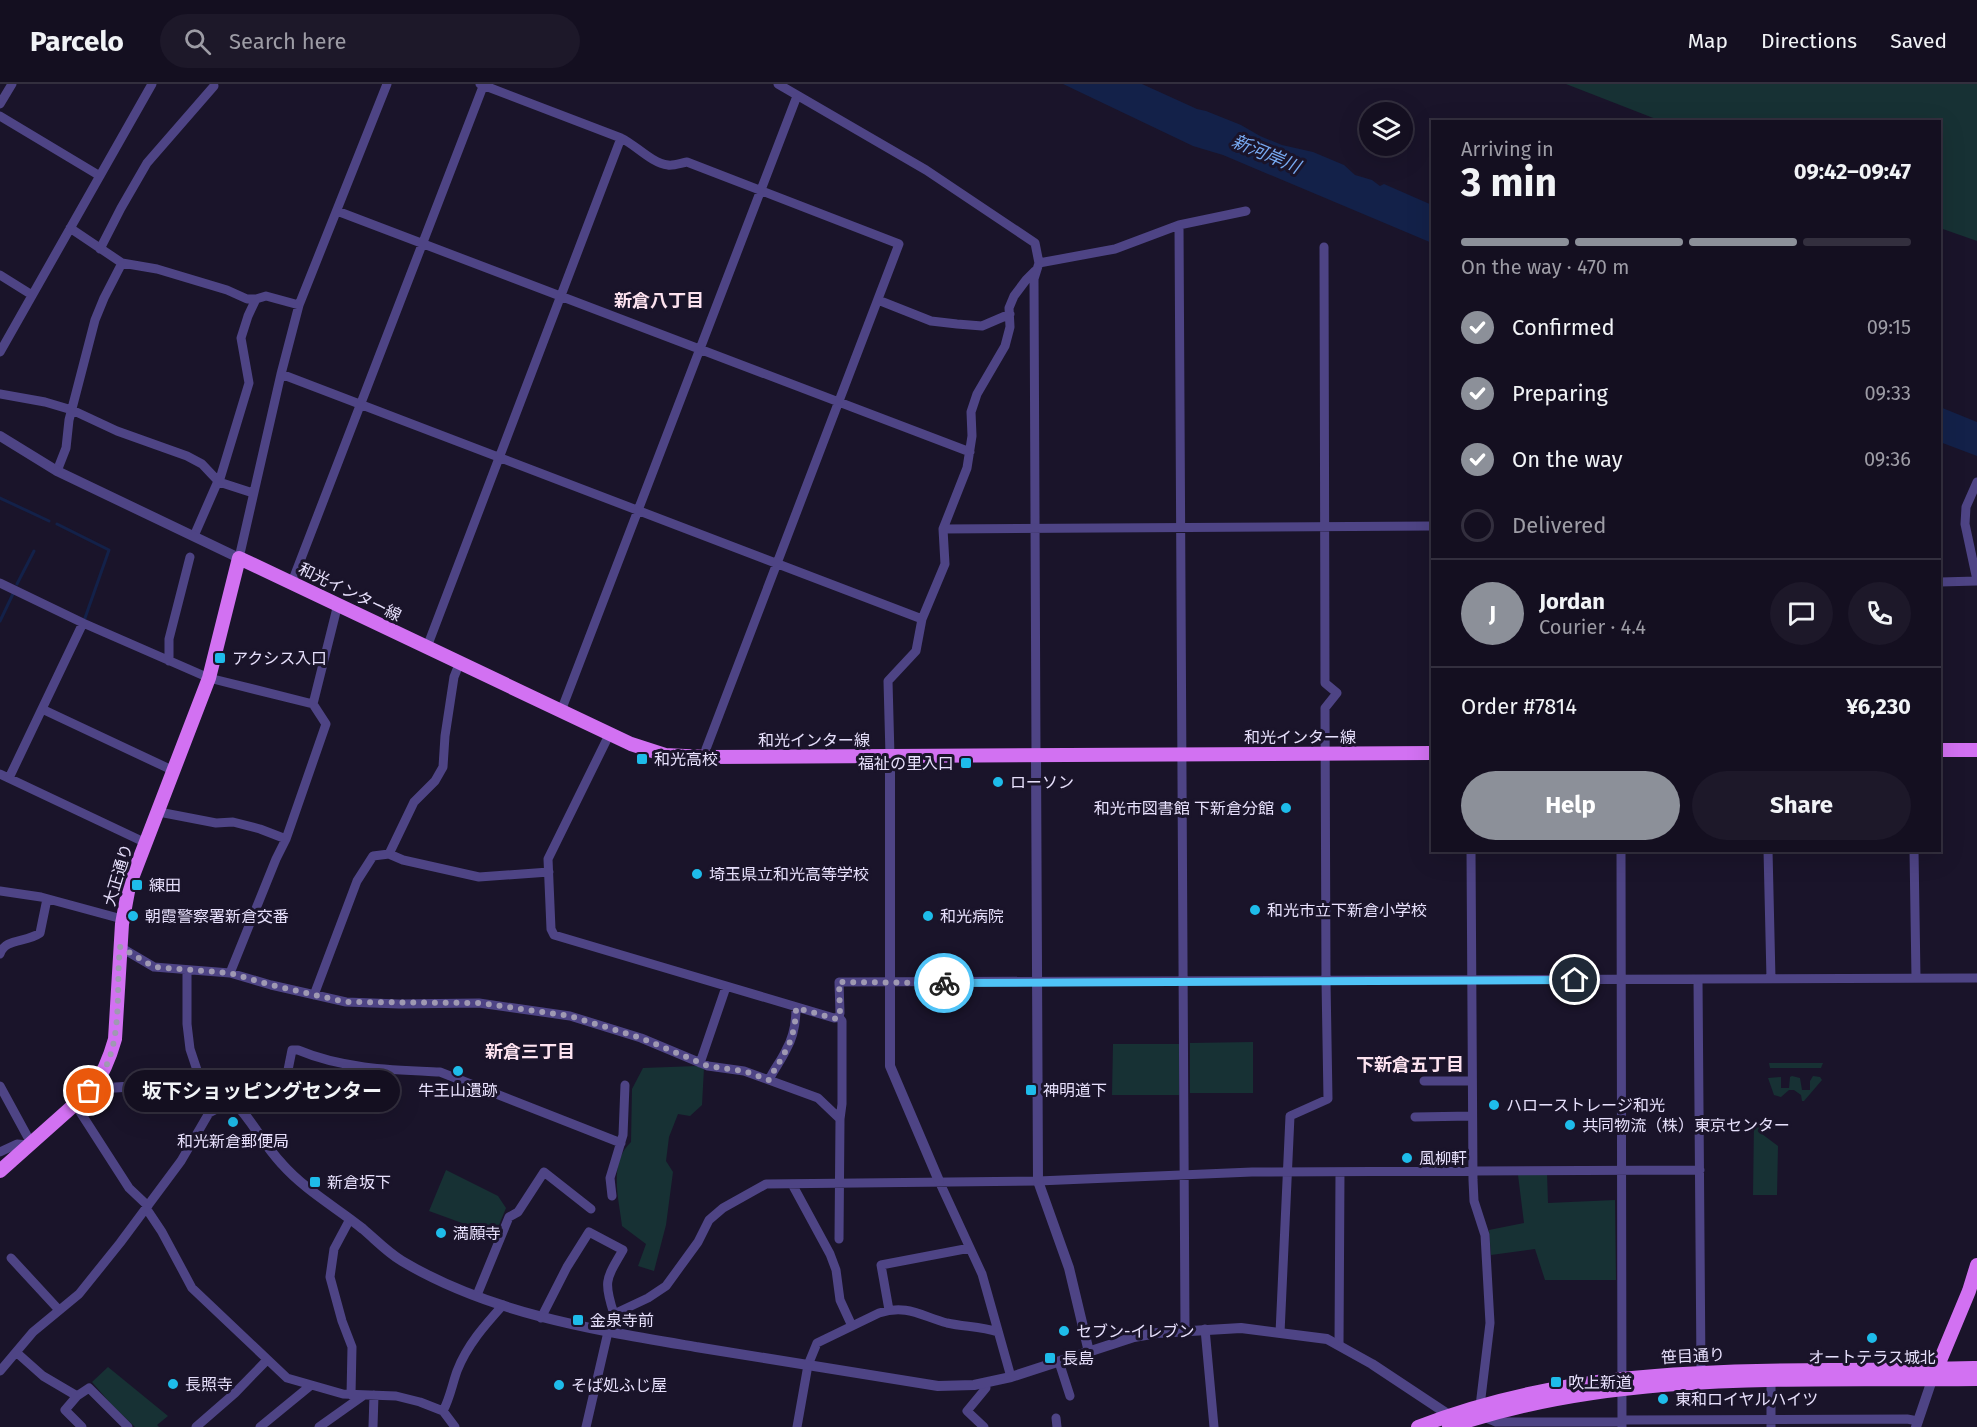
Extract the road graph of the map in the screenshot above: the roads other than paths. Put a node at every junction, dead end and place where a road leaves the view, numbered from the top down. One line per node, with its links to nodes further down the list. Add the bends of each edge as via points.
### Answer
1 (12, 84): 8 (street)
2 (152, 84): 11 (street)
3 (387, 84): 14 (street)
4 (483, 84): 10 (street); 17 (street)
5 (778, 84): 7 (street)
6 (214, 86): 19 (street, via 147,163)
7 (797, 96): 12 (street); 21 (street, via 927,170 1035,243)
8 (0, 105)
9 (0, 116): 11 (street)
10 (621, 138): 12 (street, via 668,165 687,162); 24 (street)
11 (100, 176): 16 (street)
12 (761, 190): 26 (street, via 898,244); 29 (street)
13 (1246, 211): 15 (street)
14 (337, 212): 17 (street); 27 (street)
15 (1179, 225): 21 (street, via 1115,249); 46 (street)
16 (70, 228): 19 (street); 23 (street)
17 (423, 244): 24 (street); 33 (street)
18 (1323, 247): 44 (street)
19 (100, 249): 20 (street)
20 (122, 263): 25 (street, via 157,269); 35 (street, via 95,320)
21 (1037, 267): 28 (street, via 1014,296); 48 (street)
22 (0, 275): 23 (street)
23 (32, 295): 30 (street)
24 (561, 297): 29 (street); 38 (street)
25 (256, 299): 27 (street, via 266,296); 40 (street, via 241,338 249,383)
26 (878, 300): 28 (street, via 931,321 957,324 982,326); 34 (street)
27 (300, 305): 31 (street)
28 (1010, 314): 37 (street, via 1005,346 971,412)
29 (700, 351): 34 (street); 43 (street)
30 (0, 352)
31 (281, 374): 33 (street); 42 (street)
32 (0, 394): 35 (street)
33 (362, 404): 38 (street); 54 (street)
34 (838, 404): 37 (street); 52 (street)
35 (72, 410): 39 (street, via 66,448); 40 (street, via 187,456 202,464)
36 (0, 436): 39 (street)
37 (970, 452): 47 (street)
38 (501, 456): 43 (street); 60 (street)
39 (57, 471): 49 (street)
40 (218, 482): 42 (street); 49 (street)
41 (1977, 482): 53 (street, via 1966,514 1966,534)
42 (253, 493): 51 (street)
43 (639, 511): 52 (street); 66 (street)
44 (1325, 526): 45 (street); 46 (street); 70 (street, via 1325,683 1337,693 1325,708)
45 (1431, 526)
46 (1180, 528): 48 (street); 72 (street)
47 (943, 529): 48 (street); 58 (street, via 945,564)
48 (1035, 529): 73 (street)
49 (194, 536): 51 (street)
50 (190, 557): 61 (street, via 169,639)
51 (238, 558): 54 (main road, 和光インター線); 63 (main road, 大正通り)
52 (777, 563): 58 (street); 75 (street)
53 (1977, 581): 55 (street)
54 (292, 582): 57 (main road, 和光インター線)
55 (1941, 582)
56 (0, 583): 59 (street)
57 (338, 604): 60 (main road, 和光インター線); 64 (street)
58 (922, 619): 74 (street, via 916,651 888,681)
59 (83, 623): 61 (street); 65 (street)
60 (427, 647): 62 (main road, 和光インター線)
61 (169, 661): 63 (street)
62 (460, 662): 66 (main road, 和光インター線); 85 (street, via 454,677 443,767 414,802)
63 (209, 678): 64 (street); 76 (main road, 大正通り)
64 (313, 704): 79 (street, via 326,724)
65 (42, 709): 76 (street); 77 (street)
66 (561, 711): 67 (main road, 和光インター線)
67 (610, 733): 75 (main road, 和光インター線, via 657,753); 86 (street, via 548,859)
68 (1941, 750): 69 (main road)
69 (1977, 750)
70 (1326, 753): 71 (main road, 和光インター線); 72 (main road, 和光インター線); 101 (street)
71 (1431, 753)
72 (1182, 754): 73 (main road, 和光インター線); 100 (street)
73 (1036, 755): 74 (main road, 和光インター線); 103 (street)
74 (890, 756): 75 (main road, 和光インター線); 102 (street)
75 (706, 757)
76 (174, 771): 78 (main road, 大正通り)
77 (5, 776): 80 (street)
78 (159, 812): 79 (street, via 216,823 232,822); 80 (main road, 大正通り)
79 (286, 840): 93 (street)
80 (146, 843): 89 (main road, 大正通り, via 129,886)
81 (1471, 852): 98 (street)
82 (1622, 852): 99 (street)
83 (1768, 852): 97 (street)
84 (1914, 852): 94 (street)
85 (389, 854): 86 (street, via 479,877); 105 (street, via 373,856 364,867)
86 (549, 872): 104 (street, via 554,935)
87 (0, 891): 88 (street)
88 (47, 899): 89 (street); 91 (street, via 40,933 31,939 8,943)
89 (122, 919): 90 (main road, 大正通り)
90 (120, 947): 92 (street, via 154,967); 115 (main road, 大正通り, via 115,1038 105,1069)
91 (0, 954)
92 (187, 971): 93 (street); 112 (street, via 189,1041)
93 (230, 973): 105 (street)
94 (1916, 978): 95 (street); 97 (street)
95 (1977, 978)
96 (1698, 979): 97 (street); 99 (street); 124 (street)
97 (1771, 979)
98 (1472, 980): 99 (street); 101 (street); 111 (street)
99 (1622, 980): 127 (street)
100 (1185, 981): 101 (street); 103 (street); 130 (street)
101 (1326, 981): 128 (street, via 1328,1099 1290,1116)
102 (890, 983): 103 (street); 107 (street, via 839,982); 131 (street, via 890,1066)
103 (1036, 983): 132 (street)
104 (726, 987): 106 (street); 108 (street)
105 (314, 995): 108 (street, via 346,1002 480,1003 570,1016 641,1038)
106 (796, 1008): 107 (street); 109 (street, via 796,1021 786,1050)
107 (839, 1017): 120 (street)
108 (700, 1063): 109 (street)
109 (769, 1080): 120 (street, via 818,1098)
110 (1424, 1081): 111 (street)
111 (1472, 1081): 118 (street)
112 (201, 1082): 115 (street); 116 (street)
113 (625, 1085): 121 (street)
114 (0, 1086): 122 (street)
115 (92, 1089): 117 (main road, 大正通り)
116 (236, 1103): 121 (street, via 286,1080 292,1050 298,1050 332,1062 440,1072); 136 (street, via 209,1113 181,1161); 138 (street, via 281,1164)
117 (75, 1104): 122 (main road, 大正通り); 136 (street, via 129,1188)
118 (1472, 1116): 119 (street); 126 (street)
119 (1415, 1117)
120 (840, 1119): 133 (street)
121 (621, 1143): 135 (street, via 610,1178)
122 (30, 1144): 123 (street, via 17,1144); 125 (main road, 大正通り)
123 (0, 1152)
124 (1700, 1170): 127 (street); 163 (street)
125 (0, 1171)
126 (1473, 1171): 127 (street); 129 (street); 176 (street, via 1474,1200 1485,1235 1490,1323)
127 (1623, 1171): 169 (street)
128 (1288, 1172): 129 (street); 130 (street); 154 (street)
129 (1340, 1172): 155 (street)
130 (1185, 1175): 132 (street); 151 (street)
131 (939, 1181): 132 (street); 133 (street); 140 (street)
132 (1038, 1181): 157 (street, via 1069,1268)
133 (839, 1183): 134 (street); 139 (street)
134 (792, 1184): 147 (street, via 766,1184 723,1208 709,1220 666,1286); 149 (street, via 830,1254 840,1300)
135 (612, 1196)
136 (147, 1207): 145 (street, via 79,1294); 158 (street, via 192,1288)
137 (591, 1209): 143 (street, via 544,1172 518,1212 509,1217)
138 (350, 1219): 143 (street, via 402,1261); 171 (street, via 334,1249 330,1277 352,1347)
139 (839, 1239)
140 (970, 1248): 146 (street, via 881,1264); 153 (street, via 982,1274)
141 (10, 1258): 145 (street)
142 (1977, 1265): 164 (main road)
143 (477, 1295): 144 (street)
144 (503, 1305): 148 (street); 175 (street, via 474,1339)
145 (59, 1310): 156 (street)
146 (889, 1310): 149 (street); 153 (street, via 905,1309)
147 (614, 1314): 148 (street, via 607,1278 623,1250 589,1232); 152 (street, via 607,1322)
148 (541, 1318): 152 (street)
149 (852, 1326): 160 (street, via 817,1343)
150 (1205, 1329): 151 (street); 154 (street); 191 (street)
151 (1185, 1330): 157 (street, via 1134,1337)
152 (606, 1332): 160 (street); 188 (street)
153 (998, 1332): 165 (street)
154 (1280, 1333): 155 (street, via 1317,1336)
155 (1339, 1345): 177 (street)
156 (16, 1352): 162 (street); 174 (street, via 43,1376)
157 (1089, 1352): 159 (street)
158 (267, 1360): 170 (street, via 287,1378); 183 (street)
159 (1059, 1362): 165 (street); 173 (street)
160 (808, 1365): 168 (street, via 938,1386); 189 (street)
161 (1977, 1368): 164 (main road, 笹目通り)
162 (0, 1371)
163 (1701, 1372): 164 (main road, 笹目通り); 169 (main road, 笹目通り)
164 (1935, 1374): 166 (main road, 笹目通り); 167 (main road, 笹目通り); 180 (street)
165 (1011, 1377): 168 (street)
166 (1977, 1379)
167 (1771, 1381): 169 (main road, 笹目通り); 179 (street)
168 (985, 1383): 190 (street, via 986,1388 967,1411)
169 (1623, 1383): 176 (main road, 笹目通り, via 1552,1389); 178 (street)
170 (310, 1386): 171 (street); 184 (street)
171 (351, 1395): 172 (street)
172 (369, 1395): 175 (street, via 396,1396); 185 (street); 186 (street)
173 (1070, 1395)
174 (77, 1396): 181 (street, via 65,1410); 182 (street, via 89,1388)
175 (443, 1411): 187 (street)
176 (1481, 1411): 177 (main road, 笹目通り); 178 (street, via 1496,1422)
177 (1457, 1423): 192 (main road, 笹目通り)
178 (1622, 1423): 179 (street)
179 (1771, 1424): 180 (street, via 1906,1419)
180 (1917, 1424)
181 (82, 1427)
182 (128, 1427)
183 (196, 1427)
184 (260, 1427)
185 (319, 1427)
186 (373, 1427)
187 (455, 1427)
188 (586, 1427)
189 (797, 1427)
190 (984, 1427)
191 (1214, 1427)
192 (1418, 1427)

